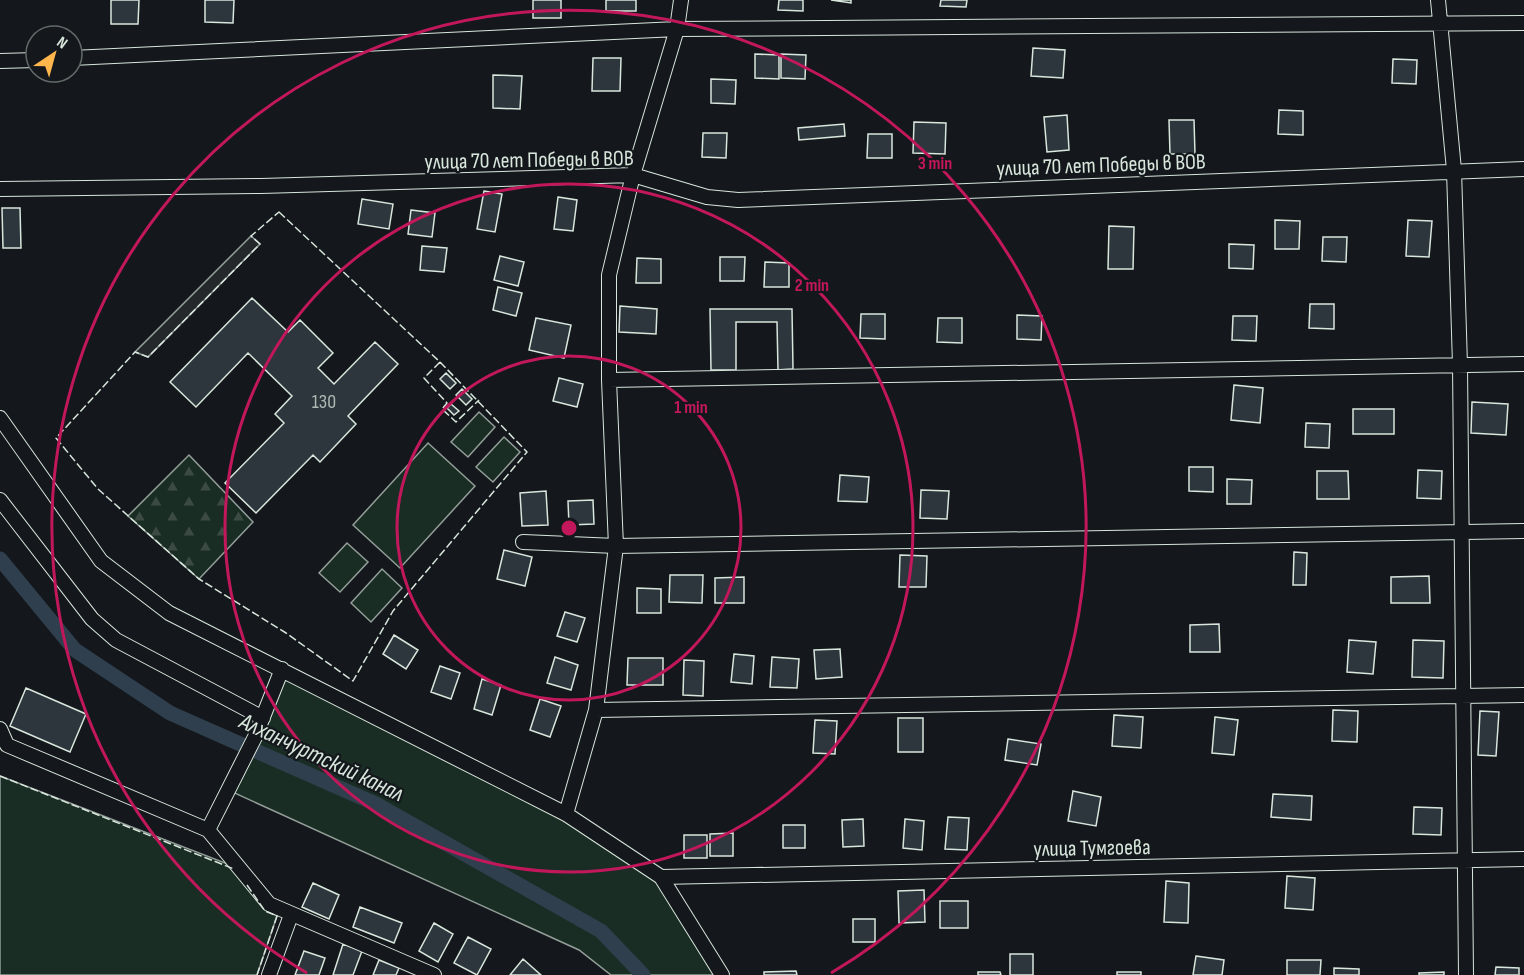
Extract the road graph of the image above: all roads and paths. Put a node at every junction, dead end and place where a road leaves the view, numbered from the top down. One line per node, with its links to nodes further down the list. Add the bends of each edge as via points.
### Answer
1 (681, 0): 5 (street)
2 (1438, 0): 4 (street)
3 (1524, 23): 4 (street)
4 (1439, 25): 5 (street); 10 (street)
5 (677, 29): 6 (street); 11 (street)
6 (84, 57)
7 (24, 60): 8 (street)
8 (0, 61)
9 (1524, 169): 10 (street, улица 70 лет Победы в ВОВ)
10 (1454, 170): 11 (street, улица 70 лет Победы в ВОВ, via 738,200 707,197); 14 (street)
11 (633, 175): 12 (street, улица 70 лет Победы в ВОВ); 15 (street, via 609,274)
12 (0, 189)
13 (1524, 364): 14 (street)
14 (1460, 365): 15 (street); 19 (street)
15 (609, 381): 21 (street)
16 (0, 418): 22 (street, via 101,561 169,613)
17 (0, 500): 26 (street, via 92,619 116,640)
18 (1524, 531): 19 (street)
19 (1462, 532): 21 (street); 24 (street)
20 (523, 542): 21 (street)
21 (616, 546): 25 (street)
22 (282, 669): 26 (street); 28 (street)
23 (1524, 695): 24 (street)
24 (1463, 698): 25 (street); 31 (street)
25 (596, 710): 28 (street)
26 (263, 718): 29 (street)
27 (0, 729): 29 (street, via 7,745)
28 (566, 814): 32 (street)
29 (208, 830): 33 (street, via 269,904)
30 (1524, 859): 31 (street, улица Тумгоева)
31 (1463, 860): 32 (street, улица Тумгоева); 37 (street)
32 (661, 877): 36 (street)
33 (291, 915): 34 (street); 35 (street)
34 (269, 975)
35 (434, 975)
36 (722, 975)
37 (1466, 975)

